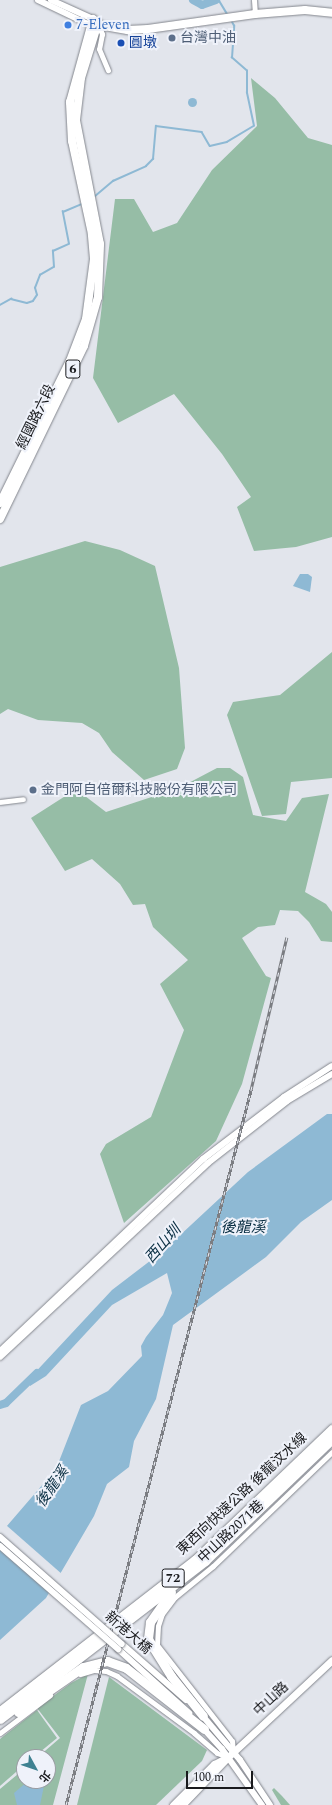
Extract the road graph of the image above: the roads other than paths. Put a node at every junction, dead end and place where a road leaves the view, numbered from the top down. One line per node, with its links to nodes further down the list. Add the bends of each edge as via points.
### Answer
1 (38, 0): 6 (street)
2 (51, 0): 6 (street)
3 (254, 0): 5 (street)
4 (332, 13): 5 (main road, via 305,10)
5 (255, 14): 6 (main road, via 128,30)
6 (93, 22): 7 (street, via 102,34 99,49); 8 (main road, 6, via 70,102 72,141)
7 (108, 70)
8 (91, 209): 9 (main road, 經國路六段 / 6, via 94,259 86,320 70,361); 10 (main road, 經國路六段 / 6, via 100,244 100,274 92,322 80,353)
9 (0, 503)
10 (0, 519)
11 (23, 799): 12 (street)
12 (0, 802)
13 (332, 1066): 15 (street, via 284,1097 203,1159)
14 (332, 1074): 16 (street, via 287,1101 208,1163)
15 (0, 1351)
16 (0, 1357)
17 (332, 1429): 27 (highway, 東西向快速公路 後龍汶水線 / 72, via 194,1560)
18 (332, 1439): 22 (highway, 東西向快速公路 後龍汶水線 / 72, via 241,1528)
19 (332, 1452): 33 (street, 中山路2071巷, via 213,1566 175,1598 162,1614 158,1626 157,1646 232,1741)
20 (0, 1537): 23 (street, 新港大橋, bridge)
21 (0, 1546): 23 (street, 新港大橋, bridge)
22 (180, 1581): 28 (highway, via 150,1622 148,1639 171,1676); 29 (highway, 東西向快速公路 後龍汶水線 / 72)
23 (120, 1646): 28 (street, 新港大橋); 31 (street, 新港大橋)
24 (332, 1660): 33 (main road, 中山路)
25 (146, 1686): 26 (street)
26 (138, 1692): 32 (street, via 106,1671 84,1672); 33 (street, via 217,1753)
27 (0, 1711)
28 (203, 1716): 33 (street, 新港大橋)
29 (0, 1719)
30 (0, 1724): 31 (highway, via 83,1667 107,1661 126,1668)
31 (204, 1729): 33 (street, 新港大橋)
32 (0, 1733)
33 (231, 1754): 34 (main road, via 214,1764); 35 (main road); 36 (street); 37 (street)
34 (173, 1805)
35 (182, 1805)
36 (262, 1805)
37 (270, 1805)

